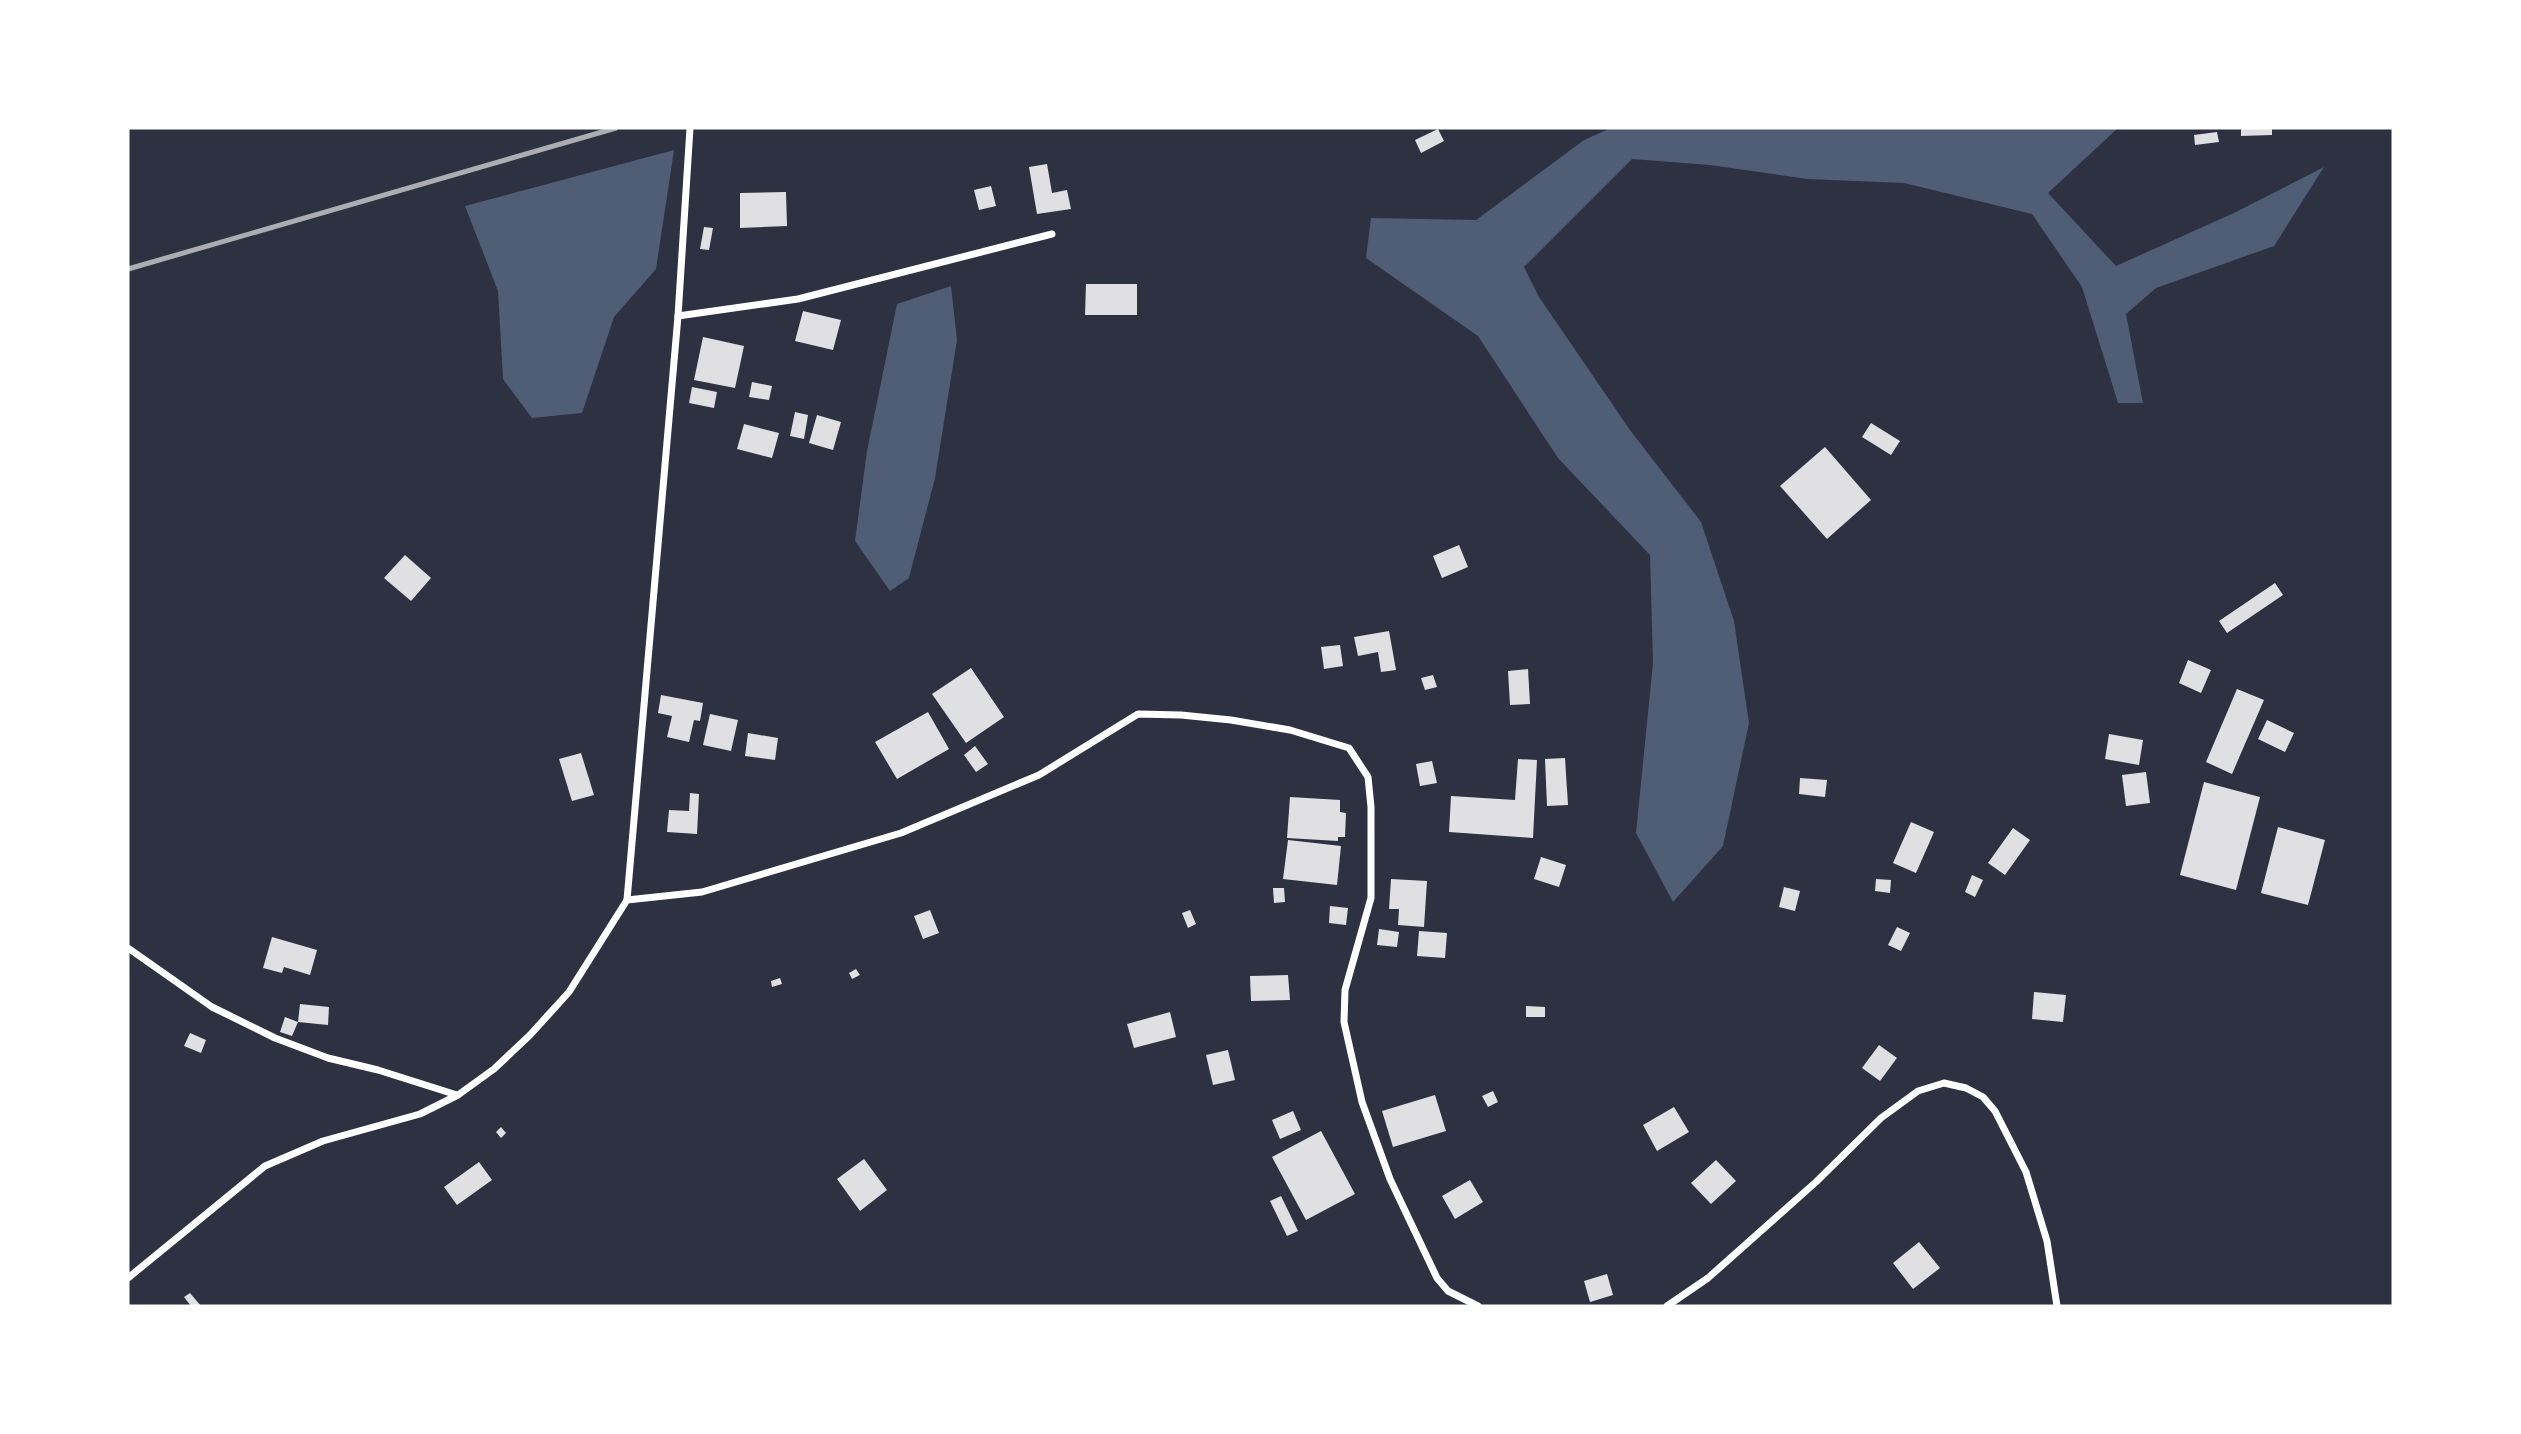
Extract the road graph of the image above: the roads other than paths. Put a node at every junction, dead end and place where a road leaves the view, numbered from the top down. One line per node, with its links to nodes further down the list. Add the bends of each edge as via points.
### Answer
1 (690, 128): 3 (street)
2 (1052, 234): 3 (street, via 798,299)
3 (678, 316): 4 (street)
4 (627, 901): 6 (street, via 569,992 494,1069); 8 (street, via 702,891 901,833 1039,775 1138,714 1231,720 1290,730 1349,748 1368,777 1371,807 1371,898 1345,990 1344,1022 1353,1068 1390,1179 1437,1278 1448,1291)
5 (128, 948): 6 (street, via 212,1007 275,1038)
6 (458, 1095): 7 (street, via 420,1114 323,1141 265,1166)
7 (128, 1278)
8 (1478, 1306)
9 (1667, 1306): 10 (street, via 1708,1278 1881,1118 1918,1091 1944,1083 1983,1097 2026,1172 2046,1241)
10 (2057, 1306)

